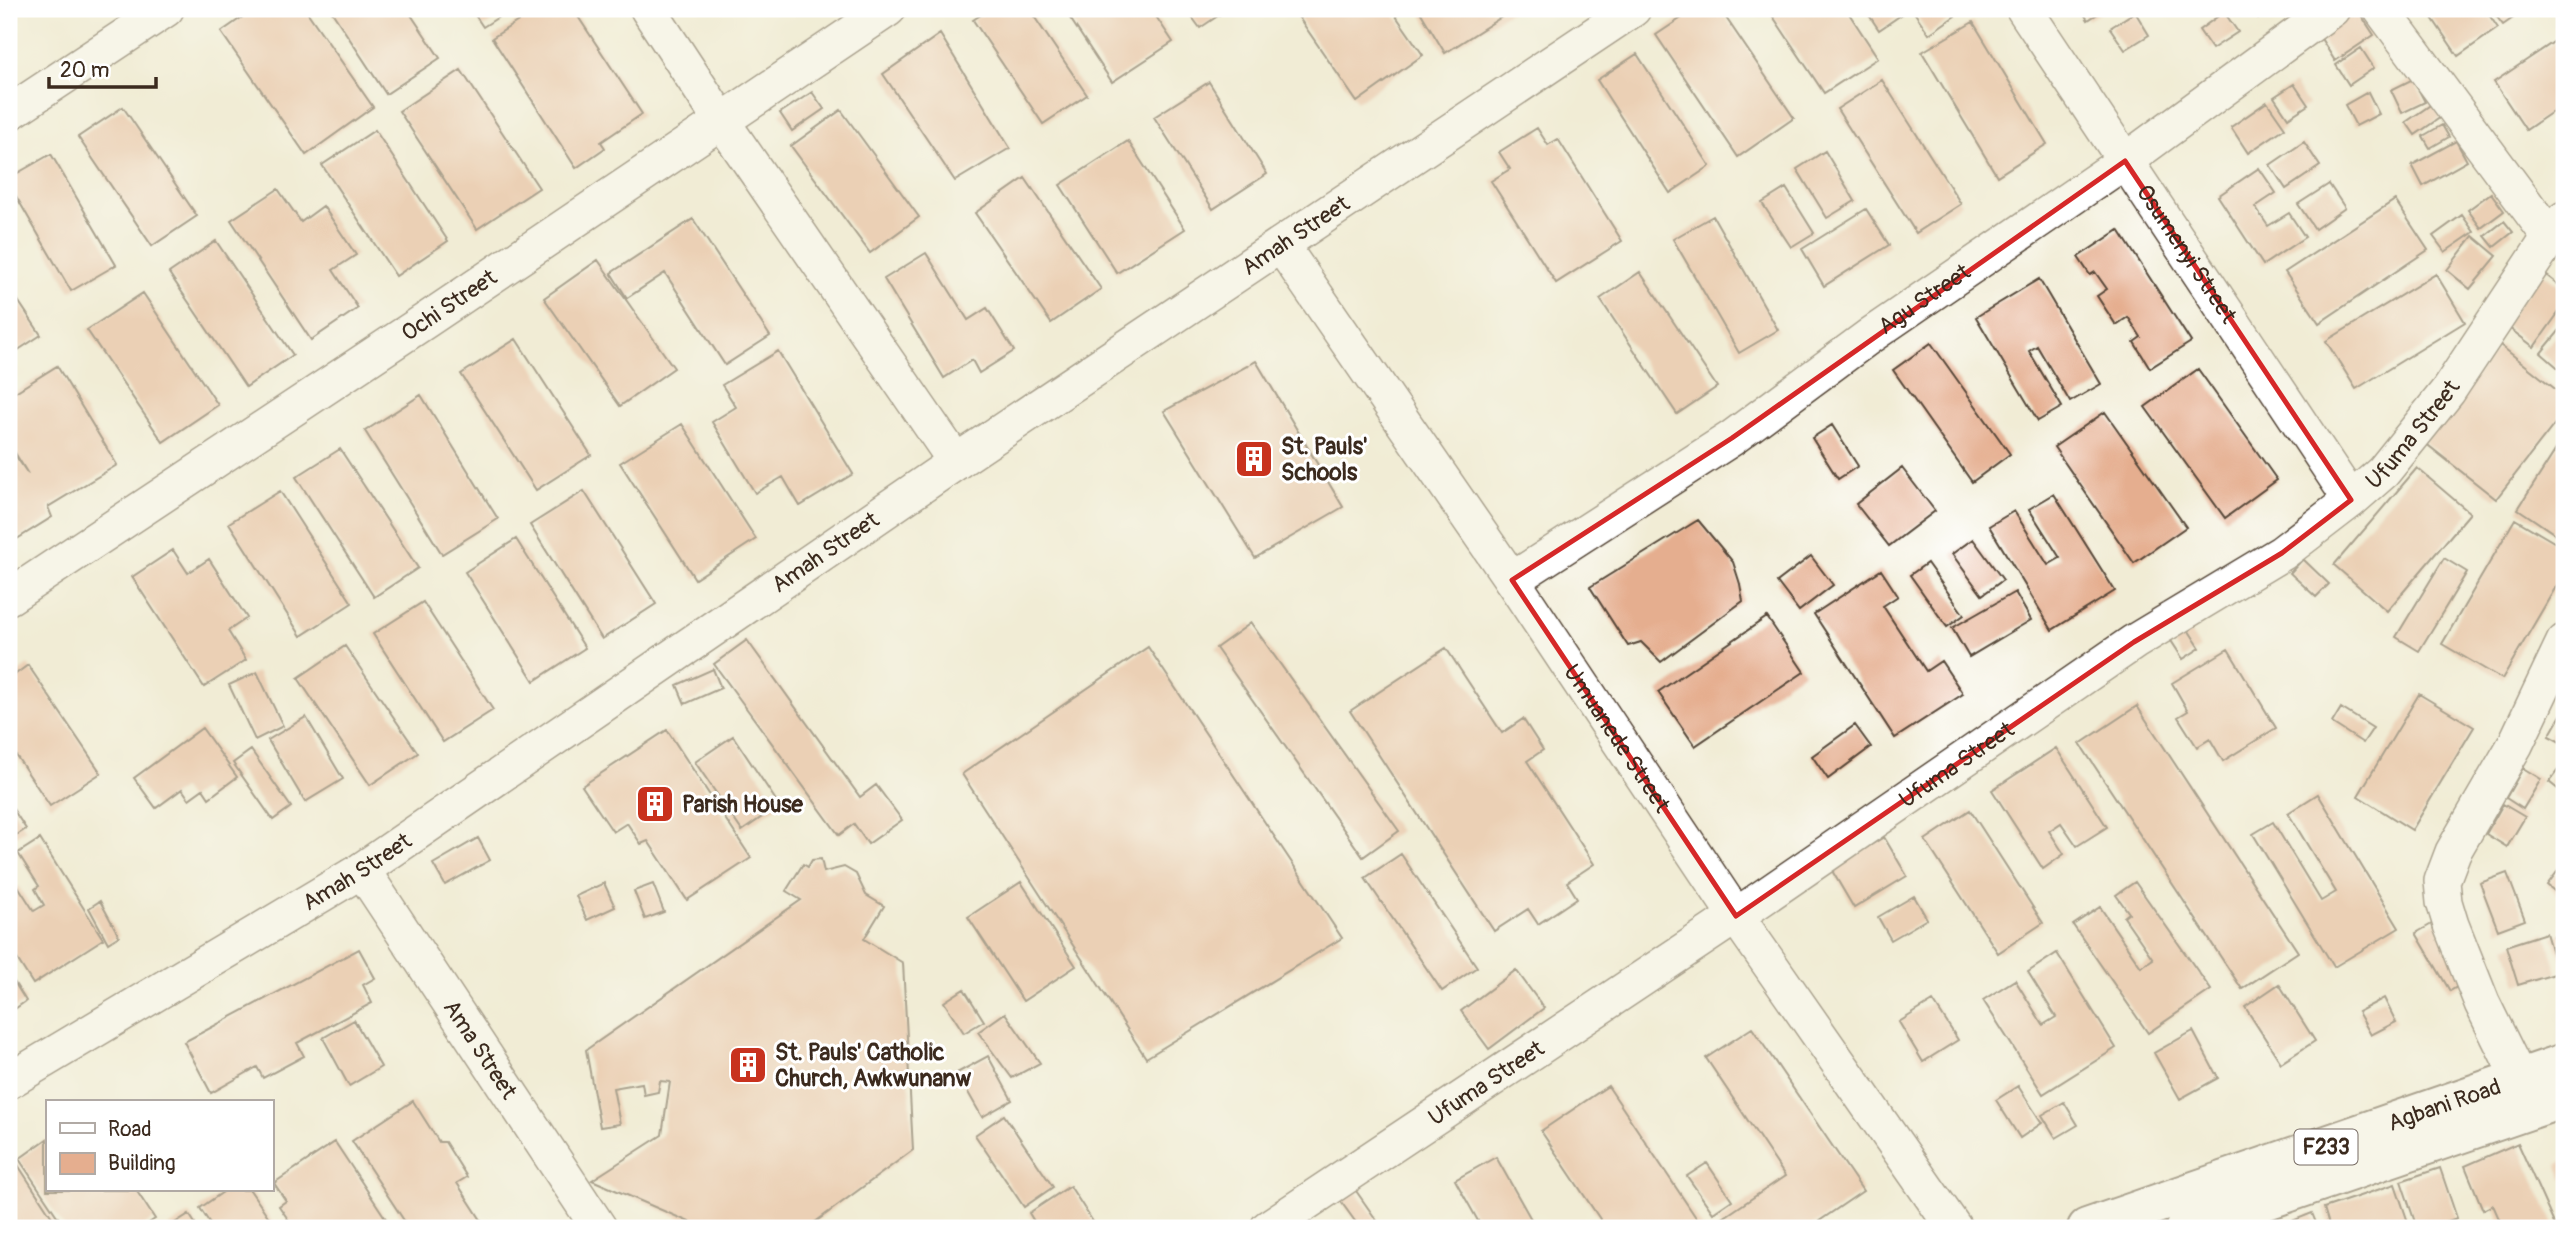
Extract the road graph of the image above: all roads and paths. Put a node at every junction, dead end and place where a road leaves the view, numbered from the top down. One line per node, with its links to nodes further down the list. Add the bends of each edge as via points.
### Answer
1 (166, 9): 8 (street)
2 (648, 9): 9 (street)
3 (888, 9): 9 (street, Ochi Street)
4 (1633, 9): 12 (street, Amah Street)
5 (2024, 9): 10 (street, Osumenyi Street)
6 (2332, 9): 10 (street, Agu Street)
7 (2381, 9): 11 (street)
8 (9, 113)
9 (721, 120): 13 (street); 16 (street, Ochi Street)
10 (2125, 161): 14 (street, Osumenyi Street); 15 (street, Agu Street, via 1871,335 1732,438)
11 (2557, 228): 14 (street, Ufuma Street, via 2448,391 2383,472)
12 (1281, 245): 13 (street, Amah Street); 15 (street, Umuanede Street)
13 (956, 462): 18 (street, Amah Street)
14 (2351, 500): 19 (street, Ufuma Street, via 2282,553 2134,642)
15 (1511, 580): 19 (street, Umuanede Street)
16 (9, 597)
17 (2564, 642): 21 (street, via 2442,881 2451,925)
18 (362, 870): 22 (street, Amah Street); 24 (street, Ama Street)
19 (1736, 916): 25 (street, Ufuma Street); 26 (street, Umuanede Street)
20 (2564, 1063): 21 (main road, Agbani Road / F233)
21 (2519, 1078): 27 (main road, Agbani Road / F233)
22 (9, 1081)
23 (2564, 1098): 28 (main road, Agbani Road / F233)
24 (588, 1225)
25 (1268, 1228)
26 (1954, 1228)
27 (2087, 1228)
28 (2185, 1228)

